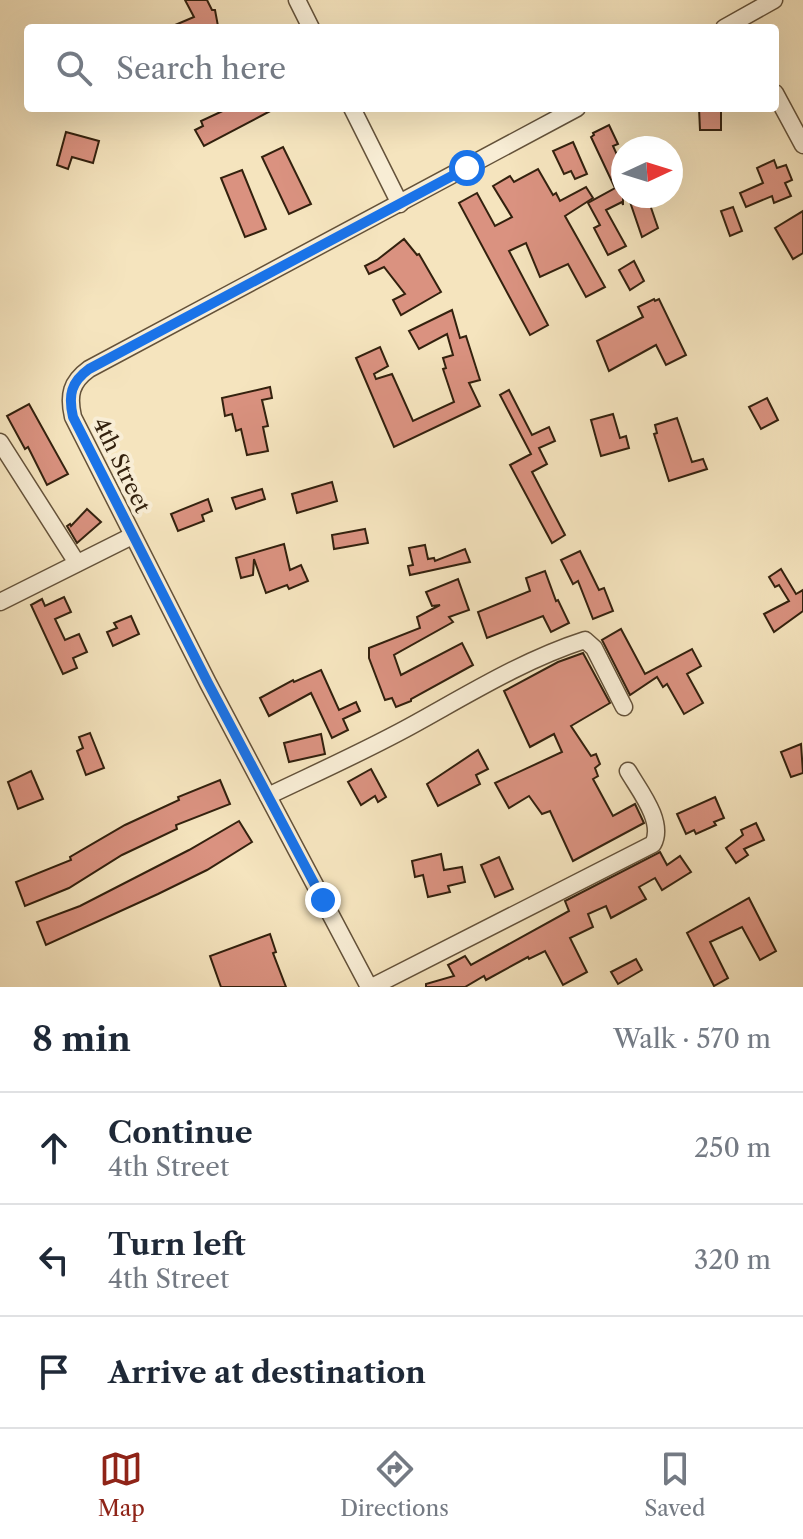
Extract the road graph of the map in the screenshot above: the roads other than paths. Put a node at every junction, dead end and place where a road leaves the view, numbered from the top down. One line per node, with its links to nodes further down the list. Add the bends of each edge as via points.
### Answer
1 (297, 0): 4 (street)
2 (774, 0): 3 (street)
3 (753, 5): 5 (street)
4 (309, 24)
5 (736, 24)
6 (779, 100): 9 (street)
7 (354, 112): 10 (street)
8 (570, 112): 10 (street, 4th Street)
9 (803, 145)
10 (400, 204): 12 (street, 4th Street, via 77,377 71,389 73,417)
11 (0, 442): 13 (street)
12 (132, 536): 13 (street); 17 (street, 4th Street)
13 (77, 563): 14 (street)
14 (0, 602)
15 (624, 707): 17 (street, via 585,640 535,660)
16 (628, 771): 18 (street, via 656,825 653,844)
17 (268, 796): 18 (street, 4th Street)
18 (371, 987)

